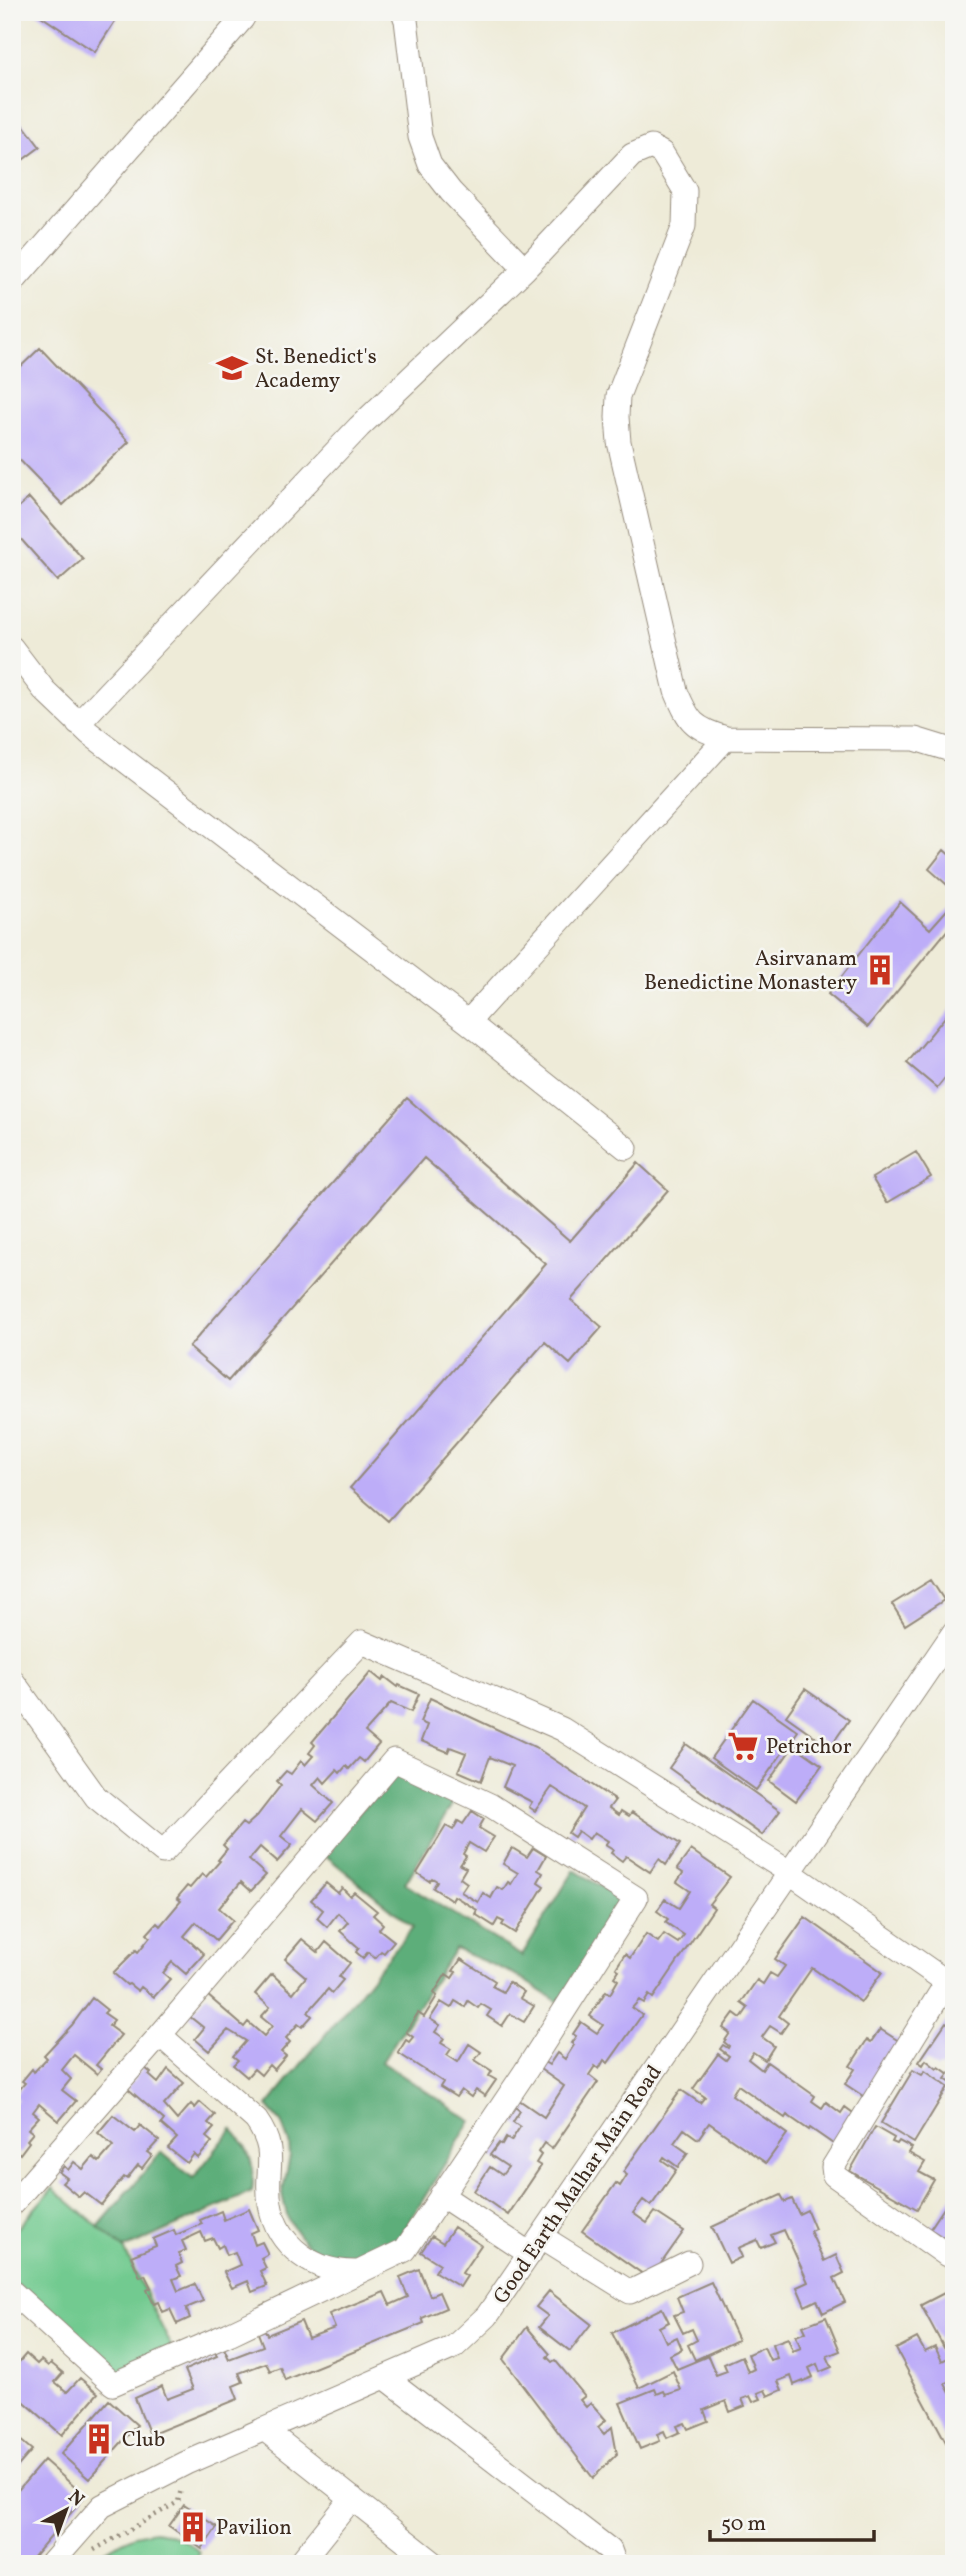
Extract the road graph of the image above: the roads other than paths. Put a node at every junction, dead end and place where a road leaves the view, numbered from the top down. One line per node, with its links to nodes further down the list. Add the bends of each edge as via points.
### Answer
1 (241, 14): 4 (street)
2 (401, 15): 3 (street, via 420,137 430,165)
3 (525, 269): 6 (street, via 359,427); 7 (street, via 632,155 651,147 662,153 685,191 684,226 618,396 619,442 676,691 688,720 704,732)
4 (12, 283)
5 (12, 648): 6 (street)
6 (78, 724): 9 (street)
7 (726, 738): 8 (street, via 915,739); 9 (street)
8 (954, 751)
9 (468, 1022): 10 (street)
10 (626, 1148)
11 (954, 1632): 13 (street, Good Earth Malhar Main Road)
12 (12, 1680): 13 (street, via 96,1797 163,1852 362,1643 562,1729)
13 (789, 1872): 14 (street); 18 (street, Good Earth Malhar Main Road)
14 (950, 1984): 19 (street, via 832,2167 834,2175)
15 (160, 2035): 16 (street, via 394,1760 490,1805 636,1898); 17 (street); 21 (street, via 263,2130 271,2152 270,2206 282,2236 311,2262 331,2270)
16 (441, 2195): 18 (street); 21 (street, via 405,2250)
17 (12, 2204)
18 (536, 2246): 20 (street, via 630,2292); 23 (street, Good Earth Malhar Main Road, via 487,2316 454,2347)
19 (947, 2255)
20 (689, 2263)
21 (360, 2272): 22 (street, via 113,2384)
22 (12, 2292)
23 (385, 2377): 24 (street, Good Earth Malhar Main Road); 29 (street, via 610,2550)
24 (264, 2429): 25 (street); 26 (street, Good Earth Malhar Main Road, via 102,2506)
25 (352, 2498): 27 (street); 28 (street)
26 (51, 2564)
27 (299, 2564)
28 (435, 2564)
29 (615, 2564)

